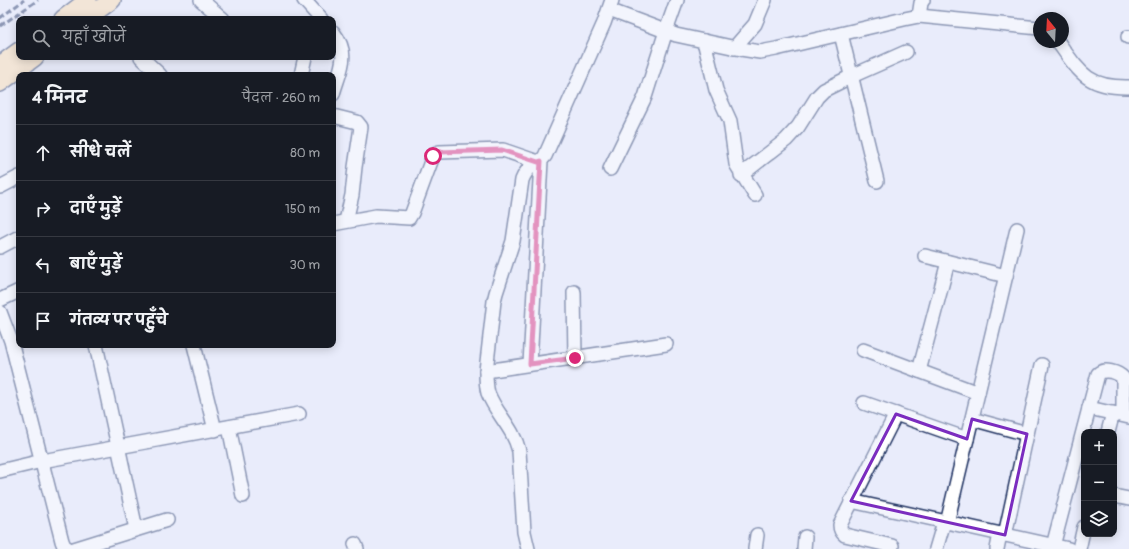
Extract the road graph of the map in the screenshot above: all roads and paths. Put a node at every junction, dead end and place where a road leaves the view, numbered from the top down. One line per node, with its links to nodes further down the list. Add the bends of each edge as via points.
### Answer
1 (112, 0): 8 (main road)
2 (201, 0): 10 (street)
3 (304, 0): 11 (street)
4 (677, 0): 14 (street)
5 (765, 0): 18 (street, via 755,24)
6 (923, 0): 12 (street)
7 (611, 5): 14 (street); 33 (street, via 546,156)
8 (92, 13): 9 (main road)
9 (78, 16)
10 (220, 16)
11 (316, 16)
12 (919, 16): 13 (street); 15 (street)
13 (1033, 27)
14 (666, 31): 17 (street); 34 (street, via 645,97)
15 (842, 34): 18 (street, via 760,52); 28 (street)
16 (336, 37): 30 (street, via 342,46 344,57)
17 (704, 41): 18 (street); 35 (street, via 716,90 730,121 736,164)
18 (734, 48)
19 (1062, 48): 31 (street, via 1080,73 1092,81 1107,86)
20 (906, 52): 28 (street)
21 (16, 53): 25 (main road)
22 (31, 60): 29 (main road)
23 (144, 60): 26 (street)
24 (304, 60): 27 (street)
25 (0, 65)
26 (157, 72)
27 (302, 72)
28 (852, 76): 35 (street, via 820,93 792,134); 37 (street)
29 (0, 83)
30 (336, 84)
31 (1129, 87)
32 (336, 117): 40 (street, via 357,122 361,127)
33 (540, 161): 40 (street, via 502,150 436,153 408,218 376,216); 57 (street); 59 (street, via 526,172 519,190 513,241 496,293)
34 (610, 169)
35 (741, 175): 39 (street)
36 (16, 179): 38 (street)
37 (877, 181)
38 (0, 187)
39 (755, 195)
40 (346, 222): 41 (street)
41 (336, 224)
42 (1017, 229): 47 (street)
43 (16, 239): 44 (street)
44 (0, 247)
45 (925, 256): 46 (street)
46 (948, 262): 47 (street); 60 (street)
47 (1006, 276): 61 (street)
48 (16, 292): 50 (street)
49 (574, 292): 56 (street)
50 (0, 300)
51 (0, 312): 74 (street, via 11,341)
52 (666, 344): 56 (street)
53 (97, 348): 73 (street)
54 (195, 348): 70 (street)
55 (863, 350): 60 (street)
56 (575, 358): 57 (street)
57 (530, 364): 59 (street)
58 (1042, 365): 71 (street)
59 (486, 371): 91 (street, via 488,392 492,402 516,441 524,532)
60 (920, 371): 61 (street)
61 (978, 393): 67 (street)
62 (864, 403): 65 (street)
63 (1089, 408): 66 (street); 66 (street, via 1098,374 1104,371 1116,373 1123,378); 88 (street)
64 (299, 414): 68 (street)
65 (896, 414): 72 (street); 79 (street)
66 (1122, 415): 69 (street)
67 (972, 419): 71 (street); 72 (street)
68 (229, 427): 70 (street); 76 (street)
69 (1110, 429)
70 (215, 430): 73 (street)
71 (1027, 434): 84 (street)
72 (967, 439): 81 (street)
73 (118, 448): 74 (street); 82 (street)
74 (42, 461): 75 (street); 89 (street, via 62,542)
75 (0, 471)
76 (243, 496)
77 (1117, 497): 78 (street)
78 (1129, 499)
79 (851, 502): 81 (street); 86 (street, via 840,529)
80 (167, 520): 82 (street)
81 (946, 522): 84 (street); 93 (street)
82 (136, 530): 90 (street)
83 (757, 535): 92 (street)
84 (1002, 535): 88 (street); 94 (street)
85 (1082, 537): 96 (street)
86 (860, 544): 87 (street)
87 (892, 546)
88 (1051, 547): 95 (street)
89 (69, 549)
90 (74, 549)
91 (528, 549)
92 (755, 549)
93 (936, 549)
94 (997, 549)
95 (1069, 549)
96 (1079, 549)

